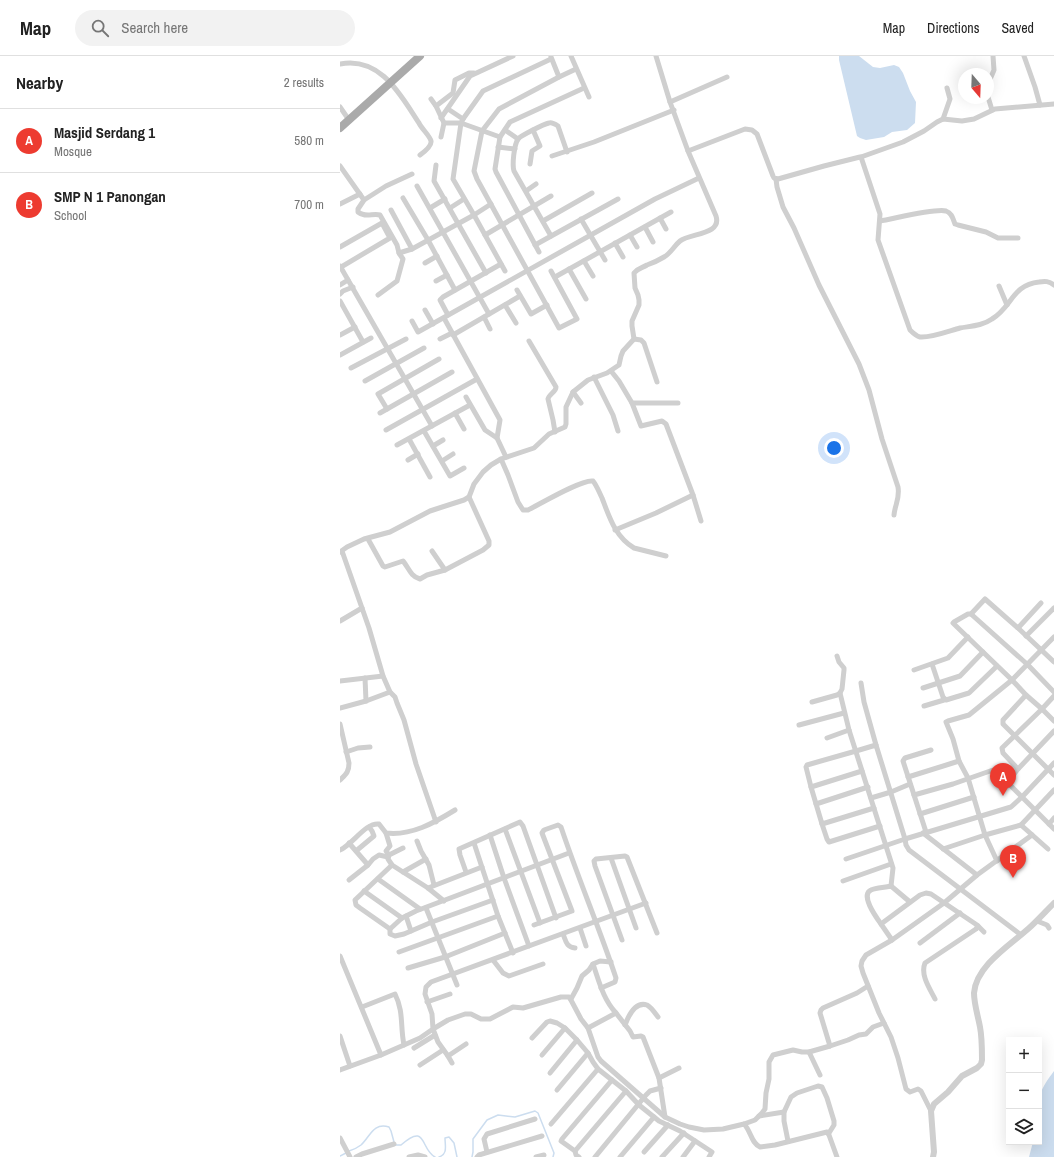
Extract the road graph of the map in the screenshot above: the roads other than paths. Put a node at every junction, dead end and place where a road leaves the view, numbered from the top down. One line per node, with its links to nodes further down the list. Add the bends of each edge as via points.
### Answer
1 (420, 56): 14 (main road)
2 (513, 56): 11 (street)
3 (571, 56): 10 (street)
4 (656, 56): 19 (street)
5 (993, 56): 9 (street)
6 (1024, 56): 22 (street)
7 (551, 57): 12 (street); 31 (street, via 483,91)
8 (340, 64): 14 (street, via 364,64)
9 (994, 68)
10 (576, 69): 12 (street); 15 (street)
11 (475, 73): 23 (street, via 455,80 453,93); 25 (street, via 470,76)
12 (559, 77): 35 (street, via 499,109)
13 (727, 77): 19 (street)
14 (391, 81): 29 (main road); 43 (street, via 430,139 430,144)
15 (584, 88): 17 (street); 33 (street, via 510,122)
16 (947, 88): 28 (street, via 950,99)
17 (588, 97)
18 (431, 99): 23 (street)
19 (670, 102): 26 (street)
20 (990, 104): 27 (street)
21 (1054, 104): 22 (street)
22 (1040, 105): 27 (street)
23 (436, 106): 30 (street)
24 (340, 107): 29 (street)
25 (448, 109): 30 (street); 31 (street)
26 (674, 110): 41 (street); 42 (street)
27 (992, 110): 28 (street, via 974,119)
28 (943, 119): 45 (street, via 903,142)
29 (349, 120): 32 (main road)
30 (443, 120): 31 (street); 37 (street)
31 (462, 121): 35 (street); 59 (street, via 453,176)
32 (340, 128)
33 (505, 130): 36 (street); 38 (street)
34 (533, 130): 38 (street); 42 (street, via 549,123 557,125); 46 (street, via 540,146 532,151)
35 (482, 131): 36 (street); 64 (street, via 474,173)
36 (500, 137): 39 (street)
37 (441, 138)
38 (518, 139): 40 (street)
39 (498, 147): 40 (street); 71 (street, via 496,172)
40 (515, 149): 54 (street, via 513,168)
41 (688, 151): 50 (street); 51 (street, via 745,129 752,130 757,134)
42 (567, 152): 44 (street)
43 (420, 155)
44 (552, 156)
45 (861, 157): 51 (street); 75 (street, via 878,206)
46 (530, 164)
47 (436, 165): 62 (street, via 434,181)
48 (340, 166): 56 (street)
49 (412, 174): 61 (street)
50 (699, 178): 84 (street, via 655,199); 142 (street, via 716,216 716,225 711,230 680,241 666,256 634,272 639,300 632,321)
51 (776, 179): 191 (street, via 783,207 869,390 898,488)
52 (536, 184): 54 (street)
53 (417, 186): 66 (street)
54 (526, 191): 65 (street)
55 (592, 193): 74 (street)
56 (360, 194): 61 (street); 63 (street)
57 (552, 196): 65 (street)
58 (403, 198): 86 (street)
59 (464, 199): 67 (street); 70 (street)
60 (618, 199): 73 (street)
61 (364, 200): 95 (street, via 358,212 364,216 380,214)
62 (445, 200): 66 (street); 67 (street)
63 (340, 204)
64 (491, 204): 70 (street); 77 (street)
65 (534, 206): 71 (street); 74 (street)
66 (430, 208): 80 (street)
67 (450, 208): 76 (street)
68 (391, 210): 92 (street)
69 (671, 212): 72 (street)
70 (474, 215): 76 (street); 81 (street)
71 (519, 215): 77 (street); 89 (street)
72 (660, 218): 78 (street); 79 (street)
73 (581, 219): 83 (street); 84 (street)
74 (542, 221): 83 (street)
75 (880, 221): 85 (street, via 945,211 952,216 955,224 998,238); 128 (street, via 878,240 910,330 918,337 986,323 998,316)
76 (459, 223): 80 (street); 107 (street)
77 (502, 224): 81 (street); 105 (street)
78 (645, 227): 82 (street); 87 (street)
79 (666, 229)
80 (443, 232): 86 (street); 113 (street)
81 (485, 235): 101 (street)
82 (630, 235): 88 (street); 91 (street)
83 (551, 236): 89 (street)
84 (591, 236): 94 (street); 105 (street)
85 (1018, 238)
86 (428, 240): 92 (street); 96 (street)
87 (653, 242)
88 (615, 243): 94 (street); 97 (street)
89 (536, 245): 93 (street)
90 (340, 247): 102 (street, via 382,223 390,238)
91 (637, 247)
92 (412, 249): 95 (street)
93 (539, 252)
94 (600, 252): 98 (street); 99 (street)
95 (399, 253): 121 (street, via 403,259 397,281)
96 (437, 256): 100 (street); 108 (street)
97 (623, 257)
98 (605, 260)
99 (584, 261): 103 (street); 109 (street)
100 (425, 263)
101 (501, 264): 104 (street); 107 (street)
102 (340, 266): 111 (street)
103 (569, 269): 110 (street); 124 (street)
104 (505, 271)
105 (528, 271): 123 (street); 127 (street)
106 (551, 271): 110 (street)
107 (486, 273): 113 (street)
108 (447, 275): 112 (street); 118 (street)
109 (593, 276)
110 (554, 277): 127 (street, via 577,319 559,328)
111 (348, 280): 114 (street); 117 (street)
112 (436, 281)
113 (471, 281): 118 (street); 123 (street)
114 (340, 285)
115 (1054, 285): 128 (street, via 1045,281 1022,287)
116 (999, 286): 128 (street)
117 (352, 287): 120 (street); 145 (street)
118 (455, 290): 131 (street, via 440,300)
119 (517, 290): 122 (street)
120 (340, 294)
121 (378, 295)
122 (520, 296): 126 (street); 127 (street, via 531,314)
123 (480, 298): 130 (street); 131 (street)
124 (586, 299)
125 (340, 301): 135 (street)
126 (505, 305): 130 (street); 133 (street)
127 (547, 305)
128 (1007, 305)
129 (425, 310): 134 (street)
130 (486, 316): 136 (street); 137 (street)
131 (446, 317): 134 (street); 137 (street)
132 (412, 321): 134 (street, via 418,332)
133 (516, 323)
134 (433, 324)
135 (355, 327): 138 (street); 144 (street)
136 (490, 329)
137 (452, 334): 141 (street); 155 (street)
138 (340, 335)
139 (371, 338): 144 (street)
140 (406, 339): 145 (street)
141 (440, 339)
142 (634, 339): 151 (street, via 620,356 619,365); 157 (street, via 644,343)
143 (529, 341): 176 (street, via 556,387 548,399)
144 (364, 342): 147 (street)
145 (388, 348): 149 (street); 150 (street)
146 (424, 348): 149 (street)
147 (340, 355)
148 (439, 359): 154 (street)
149 (396, 364): 154 (street); 156 (street)
150 (352, 368)
151 (611, 370): 153 (street); 161 (street)
152 (452, 372): 159 (street)
153 (594, 377): 158 (street); 175 (street)
154 (405, 378): 159 (street); 165 (street, via 378,394)
155 (477, 379): 166 (street); 169 (street, via 500,420)
156 (365, 381)
157 (657, 382)
158 (573, 392): 162 (street); 176 (street, via 566,407 566,426)
159 (414, 394): 165 (street); 166 (street)
160 (466, 397): 164 (street)
161 (632, 402): 163 (street); 189 (street, via 641,426 665,422)
162 (581, 403)
163 (678, 403)
164 (470, 405): 168 (street); 174 (street)
165 (387, 409): 167 (street)
166 (423, 409): 170 (street); 172 (street)
167 (380, 413)
168 (455, 413): 170 (street); 171 (street)
169 (499, 425): 174 (street); 177 (street)
170 (432, 426): 173 (street)
171 (464, 429)
172 (386, 430)
173 (424, 431): 178 (street); 181 (street)
174 (487, 431): 177 (street)
175 (618, 431)
176 (555, 432): 184 (street, via 545,437 534,448)
177 (497, 438): 184 (street)
178 (409, 439): 180 (street); 182 (street)
179 (443, 440): 181 (street)
180 (398, 445)
181 (433, 446): 186 (street)
182 (418, 454): 185 (street); 188 (street)
183 (453, 454): 186 (street)
184 (503, 458): 190 (street, via 491,465 477,480); 193 (street, via 523,510 528,510 590,480 599,490)
185 (408, 460)
186 (442, 461): 187 (street, via 450,476)
187 (464, 468)
188 (430, 477)
189 (693, 495): 192 (street); 193 (street)
190 (469, 497): 194 (street, via 430,511 390,532); 198 (street, via 490,544)
191 (894, 515)
192 (701, 521)
193 (615, 530): 197 (street, via 630,546)
194 (368, 539): 195 (street); 198 (street, via 385,567 403,561 411,574 420,578)
195 (341, 551): 200 (street)
196 (432, 551): 198 (street)
197 (666, 556)
198 (445, 570)
199 (1041, 603): 204 (street)
200 (362, 608): 203 (street); 216 (street)
201 (1054, 608): 205 (street)
202 (971, 614): 204 (street, via 985,599); 206 (street, via 953,623); 213 (street)
203 (340, 621)
204 (1018, 628): 205 (street)
205 (1026, 636): 208 (street)
206 (968, 637): 209 (street); 212 (street, via 945,660)
207 (1054, 637): 208 (street)
208 (1041, 650): 211 (street); 213 (street)
209 (983, 652): 214 (street); 221 (street, via 960,676)
210 (837, 656): 225 (street, via 844,668)
211 (1054, 662)
212 (932, 664): 215 (street); 221 (street)
213 (1028, 665): 218 (street); 224 (street)
214 (997, 666): 218 (street); 229 (street, via 969,693)
215 (914, 670)
216 (382, 676): 217 (street); 223 (street)
217 (365, 678): 219 (street); 228 (street)
218 (1012, 680): 226 (street); 248 (street, via 969,715 946,722)
219 (340, 681)
220 (861, 682): 242 (street)
221 (938, 683): 222 (street); 229 (street)
222 (923, 688)
223 (390, 692): 228 (street); 274 (street, via 404,720)
224 (1054, 692)
225 (840, 693): 230 (street); 234 (street)
226 (1026, 695): 233 (street); 240 (street, via 1002,721 1003,726)
227 (1054, 696): 233 (street)
228 (366, 700): 232 (street)
229 (944, 700): 231 (street)
230 (812, 702)
231 (924, 706)
232 (340, 708)
233 (1042, 709): 235 (street); 240 (street)
234 (844, 712): 237 (street); 238 (street)
235 (1054, 721)
236 (340, 724): 246 (street)
237 (799, 725)
238 (850, 730): 241 (street); 245 (street)
239 (1054, 731): 247 (street)
240 (1014, 736): 247 (street); 250 (street, via 1002,750)
241 (827, 738)
242 (876, 745): 245 (street); 262 (street)
243 (370, 747): 246 (street)
244 (931, 750): 254 (street, via 904,759)
245 (856, 751): 252 (street); 259 (street, via 807,765)
246 (346, 752): 256 (street, via 349,771)
247 (1032, 754): 250 (street); 251 (street)
248 (959, 761): 254 (street); 255 (street)
249 (1054, 763): 251 (street)
250 (1018, 769): 257 (street)
251 (1048, 769): 253 (street); 265 (street)
252 (862, 771): 259 (street); 260 (street)
253 (1054, 775)
254 (908, 777): 258 (street)
255 (968, 778): 257 (street, via 993,770); 263 (street); 264 (street)
256 (340, 780)
257 (1007, 783): 265 (street)
258 (910, 784): 262 (street); 263 (street)
259 (811, 787): 267 (street)
260 (868, 787): 266 (street); 267 (street)
261 (1054, 790): 270 (street)
262 (891, 792): 266 (street); 287 (street)
263 (914, 795): 271 (street)
264 (974, 797): 271 (street); 272 (street)
265 (1022, 797): 270 (street); 272 (street, via 1011,807)
266 (871, 798): 268 (street)
267 (816, 804): 275 (street)
268 (874, 808): 275 (street); 278 (street)
269 (455, 810): 274 (street)
270 (1035, 810): 276 (street); 277 (street)
271 (920, 814): 283 (street)
272 (980, 816): 283 (street); 285 (street)
273 (1054, 818): 276 (street)
274 (436, 822): 282 (street, via 401,833)
275 (822, 824): 278 (street, via 829,842)
276 (1049, 824): 281 (street)
277 (1021, 825): 285 (street); 286 (street)
278 (880, 826): 291 (street)
279 (369, 827): 282 (street, via 378,824); 289 (street); 296 (street, via 374,836)
280 (505, 829): 284 (street); 307 (street, via 518,822 523,824); 309 (street)
281 (1054, 829)
282 (386, 833): 298 (street, via 390,846 386,851)
283 (925, 833): 287 (street); 294 (street)
284 (490, 835): 290 (street); 313 (street)
285 (986, 835): 294 (street); 303 (street)
286 (1032, 835): 293 (street); 303 (street)
287 (905, 839): 291 (street); 321 (street, via 911,852)
288 (417, 841): 300 (street)
289 (350, 843): 295 (street); 296 (street)
290 (474, 843): 308 (street); 311 (street, via 459,849)
291 (886, 846): 301 (street); 304 (street)
292 (403, 848): 298 (street)
293 (1048, 848)
294 (943, 849): 312 (street)
295 (340, 850)
296 (356, 851): 305 (street)
297 (569, 853): 302 (street); 302 (street, via 560,826 544,830 542,832); 339 (street)
298 (388, 856): 305 (street, via 379,855); 306 (street)
299 (610, 858): 326 (street, via 627,857); 331 (street); 334 (street, via 596,859 594,862)
300 (426, 859): 310 (street); 318 (street)
301 (846, 859)
302 (552, 860): 307 (street); 336 (street, via 574,911)
303 (996, 861): 312 (street)
304 (891, 864): 316 (street); 319 (street)
305 (368, 865): 315 (street)
306 (392, 865): 310 (street); 314 (street)
307 (538, 865): 309 (street); 336 (street)
308 (482, 867): 311 (street); 317 (street)
309 (521, 871): 313 (street); 336 (street, via 537,924)
310 (403, 872): 320 (street)
311 (466, 872): 318 (street)
312 (977, 875): 321 (street)
313 (504, 878): 317 (street); 356 (street)
314 (378, 879): 322 (street); 330 (street)
315 (349, 880)
316 (843, 881)
317 (488, 884): 323 (street); 324 (street)
318 (434, 885): 320 (street)
319 (891, 886): 325 (street); 340 (street, via 871,890 866,896)
320 (428, 888): 324 (street)
321 (961, 889): 327 (street); 351 (street)
322 (364, 891): 335 (street); 345 (street, via 355,900 356,905)
323 (493, 900): 333 (street); 338 (street)
324 (444, 901): 329 (street)
325 (910, 902): 327 (street, via 926,893); 340 (street)
326 (646, 903): 331 (street); 349 (street)
327 (944, 903): 332 (street); 354 (street)
328 (1054, 903): 337 (street)
329 (426, 908): 330 (street); 338 (street)
330 (420, 909): 335 (street)
331 (629, 910): 334 (street); 343 (street)
332 (960, 914): 341 (street); 355 (street)
333 (498, 916): 348 (street); 352 (street)
334 (613, 916): 339 (street); 353 (street)
335 (404, 917): 345 (street); 346 (street)
336 (556, 918)
337 (1037, 921): 344 (street); 351 (street)
338 (432, 922): 346 (street); 352 (street)
339 (595, 922): 342 (street); 364 (street)
340 (881, 924): 354 (street)
341 (978, 926): 347 (street); 374 (street, via 925,963 924,976)
342 (580, 928): 350 (street); 357 (street)
343 (636, 928)
344 (1049, 928)
345 (390, 929): 346 (street, via 390,934 395,936)
346 (411, 931)
347 (984, 932)
348 (505, 933): 360 (street); 361 (street)
349 (657, 933)
350 (563, 934): 356 (street); 358 (street, via 568,946)
351 (1021, 935): 413 (street, via 988,964 977,983 974,993 980,1028 981,1064 974,1071 962,1076 936,1102)
352 (438, 937): 359 (street); 361 (street)
353 (622, 940)
354 (892, 940): 370 (street, via 866,955 862,961 861,966)
355 (920, 943)
356 (529, 946): 360 (street)
357 (586, 946)
358 (575, 948)
359 (399, 952)
360 (512, 953): 363 (street)
361 (445, 957): 367 (street); 368 (street)
362 (340, 958): 376 (street)
363 (493, 960): 365 (street, via 503,974 509,976); 368 (street)
364 (611, 962): 366 (street, via 600,961); 371 (street, via 616,981)
365 (543, 964)
366 (593, 964): 371 (street); 373 (street, via 582,976)
367 (408, 968)
368 (452, 975): 369 (street); 375 (street, via 428,984 425,990)
369 (456, 985)
370 (868, 986): 379 (street); 390 (street, via 857,994 821,1010)
371 (601, 988): 377 (street, via 608,1004)
372 (450, 994): 375 (street)
373 (571, 999): 382 (street); 383 (street, via 566,996 527,1007 513,1007 490,1019 465,1014)
374 (935, 999)
375 (427, 1002): 383 (street, via 432,1014)
376 (362, 1007): 389 (street, via 395,994 401,1010); 395 (street)
377 (616, 1013): 380 (street); 382 (street)
378 (658, 1017): 380 (street, via 649,1006 640,1005 633,1009)
379 (884, 1023): 390 (street, via 873,1027 866,1034 859,1034); 413 (street, via 898,1058 906,1089 910,1092 921,1090)
380 (626, 1025): 406 (street, via 634,1037 643,1037)
381 (565, 1028): 386 (street, via 557,1023 547,1022); 387 (street); 396 (street)
382 (588, 1028): 411 (street, via 598,1057)
383 (433, 1029): 384 (street); 389 (street)
384 (435, 1035): 391 (street); 392 (street)
385 (340, 1036): 400 (street)
386 (532, 1038)
387 (577, 1040): 394 (street); 404 (street)
388 (466, 1044): 397 (street)
389 (404, 1045): 395 (street)
390 (830, 1046): 393 (street)
391 (414, 1048)
392 (444, 1050): 397 (street); 399 (street)
393 (808, 1052): 405 (street); 415 (street, via 793,1050 772,1056 768,1062 769,1078 765,1109)
394 (588, 1053): 401 (street); 409 (street)
395 (382, 1055): 400 (street)
396 (542, 1055)
397 (448, 1056): 398 (street)
398 (452, 1063)
399 (420, 1065)
400 (350, 1066): 403 (street)
401 (598, 1068): 407 (street); 419 (street)
402 (679, 1068): 406 (street)
403 (340, 1070)
404 (550, 1073)
405 (820, 1075)
406 (659, 1078): 408 (street)
407 (612, 1080): 410 (street); 429 (street, via 562,1139 561,1141)
408 (661, 1088): 411 (street, via 650,1091); 417 (street)
409 (557, 1090)
410 (626, 1091): 412 (street); 429 (street)
411 (644, 1099): 412 (street); 417 (street)
412 (639, 1105): 416 (street); 438 (street)
413 (931, 1111): 444 (street)
414 (784, 1112): 415 (street); 423 (street, via 791,1097 797,1093 818,1086 822,1088 834,1122); 427 (street)
415 (759, 1116): 420 (street)
416 (654, 1117): 421 (street); 439 (street)
417 (665, 1117): 420 (street, via 685,1126 704,1130)
418 (535, 1118): 431 (street, via 487,1134 484,1139)
419 (551, 1124)
420 (744, 1124): 427 (street, via 758,1146)
421 (668, 1125): 422 (street); 432 (street)
422 (684, 1133): 426 (street); 440 (street)
423 (828, 1134): 427 (street, via 823,1132); 443 (street)
424 (542, 1136): 431 (street)
425 (340, 1138): 430 (street)
426 (695, 1141): 441 (street); 442 (street, via 712,1152)
427 (788, 1142)
428 (394, 1144): 433 (street)
429 (575, 1151): 437 (street)
430 (348, 1152)
431 (488, 1152): 436 (street)
432 (644, 1152)
433 (356, 1157)
434 (409, 1157): 435 (street)
435 (425, 1157)
436 (477, 1157)
437 (579, 1157)
438 (595, 1157)
439 (620, 1157)
440 (662, 1157)
441 (683, 1157)
442 (709, 1157)
443 (836, 1157)
444 (933, 1157)

